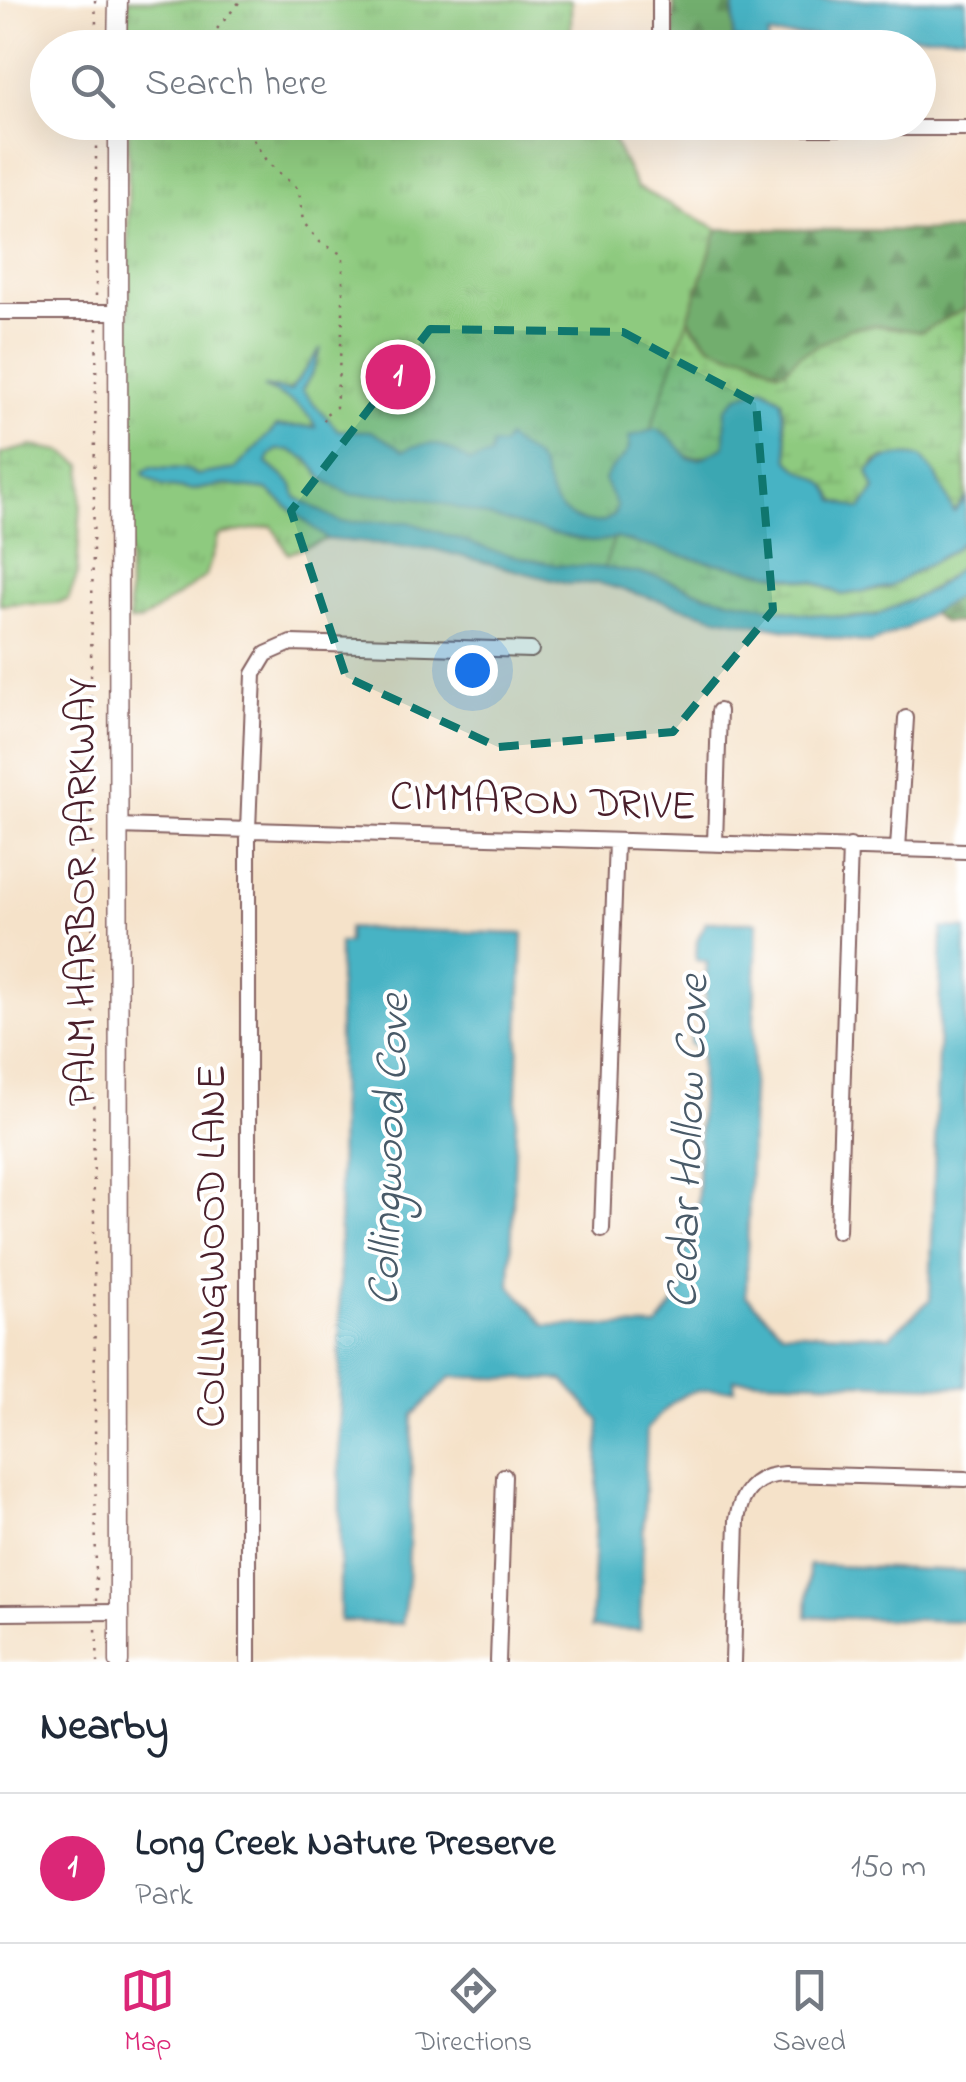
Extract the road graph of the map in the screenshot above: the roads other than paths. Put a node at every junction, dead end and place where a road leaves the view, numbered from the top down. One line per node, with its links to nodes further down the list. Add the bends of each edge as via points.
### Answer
1 (118, 0): 3 (street)
2 (660, 0): 4 (street)
3 (118, 30)
4 (660, 30)
5 (936, 128): 6 (street)
6 (966, 128)
7 (118, 140): 9 (street, PALM HARBOR PARKWAY)
8 (0, 312): 9 (street)
9 (118, 312): 13 (street, PALM HARBOR PARKWAY)
10 (530, 650): 14 (street, COLLINGWOOD LANE, via 312,642 272,650 253,681)
11 (719, 711): 16 (street)
12 (906, 718): 18 (street)
13 (117, 826): 14 (street, CIMMARON DRIVE); 24 (street, PALM HARBOR PARKWAY)
14 (248, 830): 15 (street, CIMMARON DRIVE); 27 (street, COLLINGWOOD LANE)
15 (616, 841): 16 (street, CIMMARON DRIVE); 20 (street)
16 (715, 843): 17 (street, CIMMARON DRIVE)
17 (850, 846): 18 (street, CIMMARON DRIVE); 21 (street)
18 (898, 849): 19 (street, CIMMARON DRIVE)
19 (966, 851)
20 (602, 1228)
21 (838, 1231)
22 (504, 1476): 28 (street)
23 (966, 1480): 29 (street, via 785,1474 755,1482 737,1520)
24 (118, 1612): 25 (street); 26 (street, PALM HARBOR PARKWAY)
25 (0, 1613)
26 (118, 1662)
27 (248, 1662)
28 (498, 1662)
29 (733, 1662)

